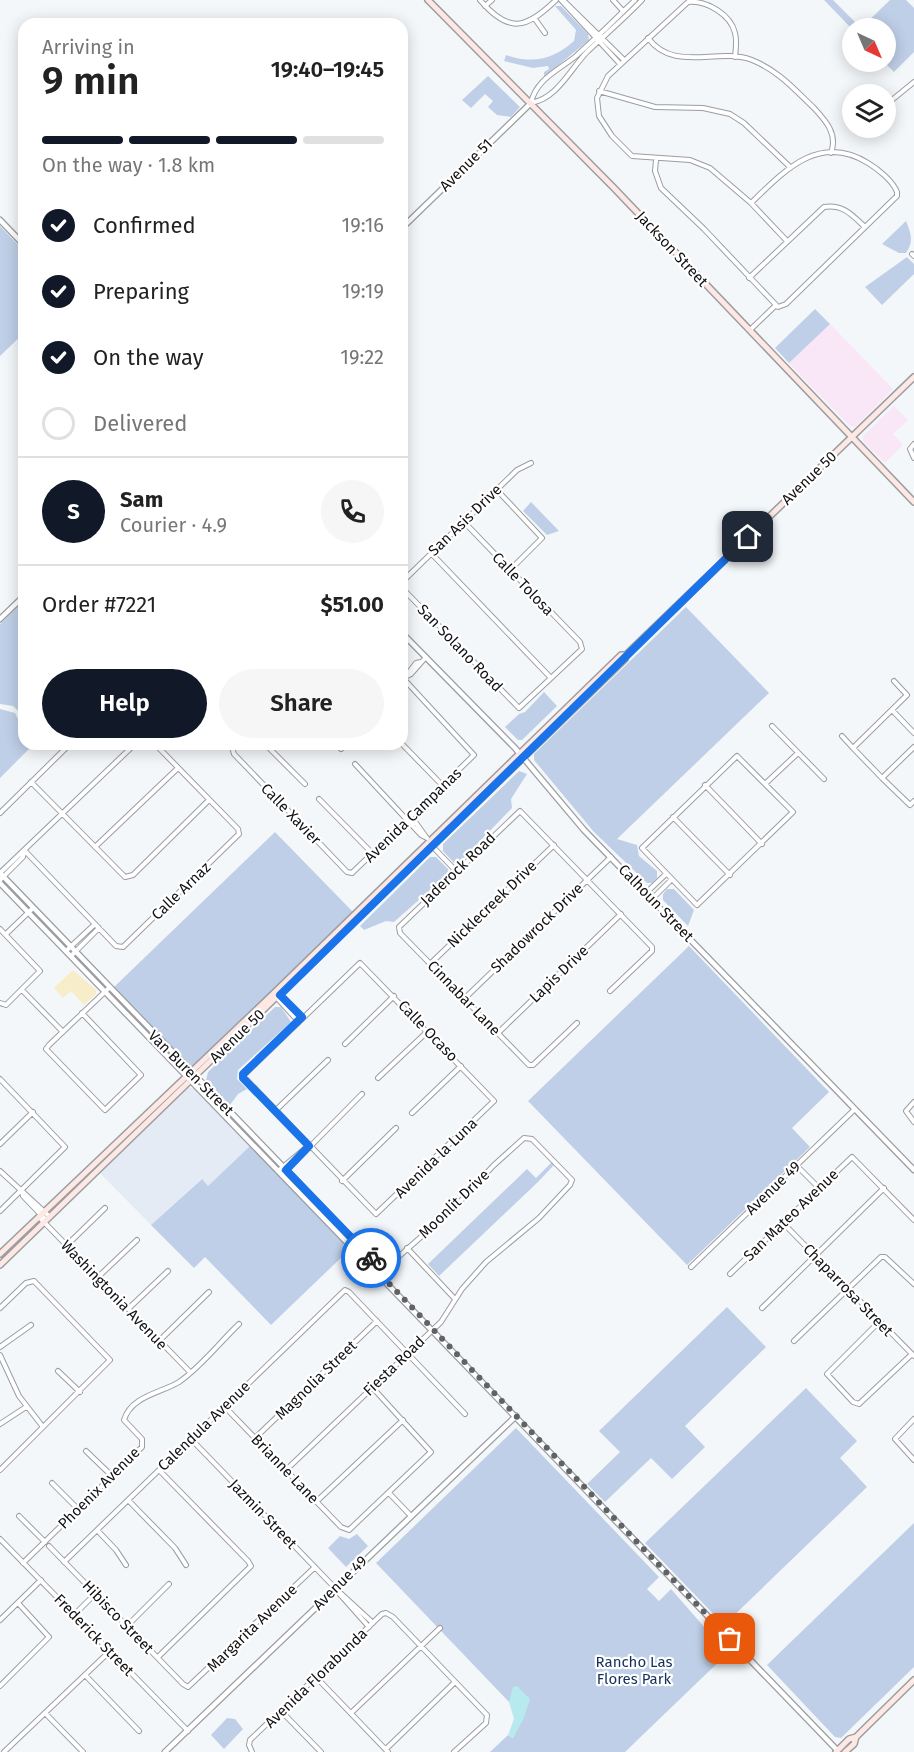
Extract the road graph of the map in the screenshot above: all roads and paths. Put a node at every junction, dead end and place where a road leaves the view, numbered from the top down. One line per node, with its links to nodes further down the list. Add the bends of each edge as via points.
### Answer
1 (428, 0): 20 (main road, Jackson Street)
2 (480, 0): 9 (street)
3 (492, 0): 9 (street)
4 (556, 0): 11 (street)
5 (562, 0): 13 (street)
6 (613, 0): 10 (street)
7 (635, 0): 10 (street)
8 (642, 0): 13 (street)
9 (485, 6): 11 (street, via 507,23)
10 (624, 11): 13 (street)
11 (535, 19): 12 (street)
12 (545, 33)
13 (599, 38): 16 (street); 20 (street, via 554,90); 20 (street, via 545,80 533,93)
14 (648, 38): 15 (street, via 669,56); 15 (street, via 684,4 701,0 719,10 733,27); 16 (street)
15 (735, 57): 21 (street, via 766,66 783,77 827,122 833,137)
16 (622, 62): 18 (street)
17 (914, 82): 19 (street)
18 (599, 91): 22 (street, via 599,116 612,136 632,156); 23 (street, via 655,107 703,108 730,114)
19 (896, 96)
20 (531, 103): 26 (street, Avenue 51); 32 (main road, Jackson Street)
21 (831, 153): 23 (street, via 802,158); 27 (street, via 863,160 896,188 897,196)
22 (656, 160): 24 (street, via 703,164); 30 (street, via 655,171 662,188)
23 (789, 166): 24 (street)
24 (751, 203): 29 (street)
25 (0, 220): 28 (street)
26 (408, 222)
27 (865, 227): 29 (street, via 846,210 824,207); 31 (street, via 786,304)
28 (18, 239)
29 (787, 241): 30 (street)
30 (748, 278): 31 (street)
31 (776, 306): 32 (street)
32 (750, 330): 34 (main road, Jackson Street)
33 (914, 377): 34 (main road, Avenue 50)
34 (852, 437): 39 (main road, Jackson Street); 66 (main road, Avenue 50, via 621,656)
35 (914, 444): 36 (street, via 910,452)
36 (914, 458)
37 (531, 463): 38 (street, San Asis Drive, via 517,470)
38 (497, 490): 40 (street, San Asis Drive); 42 (street, via 542,538)
39 (914, 502)
40 (464, 522): 41 (street, San Asis Drive); 42 (street, Calle Tolosa)
41 (432, 553): 43 (street, San Asis Drive); 50 (street)
42 (510, 570): 50 (street, Calle Tolosa, via 582,647)
43 (408, 576)
44 (408, 594): 50 (street, San Solano Road, via 519,708)
45 (18, 602): 46 (street)
46 (0, 619)
47 (408, 639): 48 (street, Calhoun Street)
48 (426, 657): 49 (street); 66 (street, Calhoun Street)
49 (408, 675)
50 (551, 678)
51 (408, 681): 75 (street, Avenida Campanas, via 474,755)
52 (894, 681): 53 (street, via 907,695)
53 (892, 710): 55 (street); 58 (street)
54 (772, 726): 65 (street)
55 (914, 733)
56 (842, 736): 58 (street)
57 (914, 747): 69 (street)
58 (853, 748): 69 (street)
59 (64, 750): 71 (street)
60 (129, 750): 80 (street)
61 (161, 750): 68 (street)
62 (233, 750): 91 (street, Calle Xavier)
63 (271, 750): 73 (street)
64 (408, 750): 75 (street)
65 (798, 753): 70 (street); 72 (street)
66 (522, 756): 83 (main road, Avenue 50); 89 (street, Calhoun Street, via 567,812)
67 (355, 765): 82 (street)
68 (178, 768): 77 (street); 86 (street)
69 (882, 778): 78 (street, via 910,805)
70 (824, 780)
71 (31, 782): 79 (street); 80 (street)
72 (766, 783): 74 (street, via 737,756); 84 (street, via 793,812)
73 (305, 784)
74 (705, 785): 81 (street); 84 (street)
75 (442, 786): 82 (street, Avenida Campanas)
76 (319, 799): 88 (street)
77 (209, 800): 86 (street, via 127,878); 103 (street, Calle Arnaz, via 239,832 237,837 121,947)
78 (914, 801)
79 (0, 813)
80 (63, 814): 86 (street); 87 (street)
81 (673, 817): 92 (street, via 642,848); 93 (street)
82 (410, 821): 83 (street); 88 (street, Avenida Campanas)
83 (430, 842): 90 (street); 115 (main road, Avenue 50)
84 (762, 844): 93 (street)
85 (554, 845): 90 (street, Jaderock Road, via 520,811); 95 (street); 110 (street, Nicklecreek Drive)
86 (95, 847)
87 (24, 852): 94 (street); 102 (street)
88 (373, 854): 91 (street, Avenida Campanas)
89 (611, 857): 95 (street, Shadowrock Drive); 97 (street, Calhoun Street)
90 (456, 871): 105 (street, Jaderock Road)
91 (350, 874)
92 (666, 874): 96 (street); 97 (street)
93 (730, 875): 96 (street, via 697,905)
94 (1, 877): 99 (street, Van Buren Street); 100 (street, Van Buren Street)
95 (587, 879): 101 (street); 117 (street, Shadowrock Drive)
96 (671, 880): 98 (street)
97 (646, 893): 98 (street, Calhoun Street)
98 (651, 899): 135 (street, Calhoun Street)
99 (33, 908): 100 (street); 107 (street, Van Buren Street)
100 (28, 912): 106 (street); 109 (street, Van Buren Street)
101 (621, 914): 113 (street, via 652,949); 124 (street, Lapis Drive)
102 (95, 924): 103 (street); 107 (street)
103 (99, 928): 108 (street)
104 (0, 929): 106 (street)
105 (398, 929): 110 (street, Cinnabar Lane)
106 (6, 934): 112 (street, via 40,971)
107 (71, 946): 108 (street, Van Buren Street); 109 (street)
108 (75, 951): 109 (street); 111 (street, Van Buren Street)
109 (69, 954): 114 (street, Van Buren Street)
110 (430, 964): 117 (street, Cinnabar Lane)
111 (110, 987): 114 (street); 128 (street, Van Buren Street)
112 (22, 990): 118 (street); 123 (street)
113 (610, 991)
114 (105, 992): 119 (street); 128 (street, Van Buren Street)
115 (277, 994): 120 (street); 128 (main road, Avenue 50)
116 (394, 996): 120 (street, Calle Ocaso, via 360,963); 122 (street, Calle Ocaso); 125 (street)
117 (464, 999): 124 (street, Cinnabar Lane)
118 (2, 1005)
119 (82, 1013): 123 (street); 123 (street, via 141,1075 105,1110 46,1049)
120 (300, 1019): 136 (street, via 243,1076)
121 (577, 1023): 124 (street, Cinnabar Lane, via 531,1066)
122 (428, 1031): 127 (street, Calle Ocaso); 129 (street)
123 (63, 1032)
124 (498, 1033)
125 (345, 1044)
126 (328, 1059): 136 (street)
127 (461, 1065): 133 (street, Calle Ocaso); 138 (street)
128 (191, 1077): 132 (main road, Avenue 50); 141 (main road, Avenue 50); 147 (street, Van Buren Street); 150 (street, Van Buren Street)
129 (378, 1078)
130 (0, 1079): 137 (street)
131 (362, 1094): 144 (street)
132 (163, 1097): 141 (main road, via 137,1126); 145 (main road, Avenue 50)
133 (494, 1101): 151 (street, Avenida la Luna, via 376,1214)
134 (914, 1102): 139 (street, via 906,1111)
135 (855, 1109): 146 (street, Avenue 49); 148 (street, Calhoun Street)
136 (275, 1111): 144 (street)
137 (33, 1113): 143 (street); 154 (street, via 65,1148)
138 (412, 1113)
139 (914, 1122)
140 (396, 1128): 151 (street)
141 (136, 1133): 145 (main road, via 129,1134); 158 (main road, Avenue 50)
142 (529, 1137): 163 (street, Moonlit Drive, via 502,1157); 175 (street, Fiesta Road, via 572,1182 539,1218 482,1266)
143 (0, 1144)
144 (309, 1146): 147 (street); 151 (street)
145 (95, 1162): 157 (main road, Avenue 50)
146 (796, 1165): 152 (street); 167 (street, Avenue 49)
147 (285, 1169): 150 (street); 169 (street, Van Buren Street, via 375,1262)
148 (914, 1170)
149 (0, 1171): 154 (street)
150 (280, 1173): 169 (street, Van Buren Street)
151 (342, 1180)
152 (819, 1188): 153 (street, San Mateo Avenue, via 852,1157); 160 (street, San Mateo Avenue)
153 (884, 1188): 159 (street); 165 (street)
154 (22, 1191): 156 (street); 157 (street)
155 (105, 1208): 162 (street)
156 (0, 1212)
157 (41, 1214): 158 (street, Washingtonia Avenue); 158 (street); 164 (main road, Avenue 50)
158 (47, 1220): 162 (street, Washingtonia Avenue); 166 (main road, Avenue 50)
159 (914, 1220)
160 (783, 1223): 165 (street, Chaparrosa Street); 170 (street, San Mateo Avenue)
161 (137, 1240): 171 (street)
162 (66, 1246): 171 (street, Washingtonia Avenue)
163 (408, 1248): 169 (street, Moonlit Drive); 175 (street)
164 (0, 1254)
165 (816, 1257): 173 (street, Chaparrosa Street); 177 (street)
166 (0, 1265)
167 (691, 1267)
168 (168, 1270): 178 (street)
169 (380, 1274): 183 (street, Van Buren Street)
170 (730, 1274)
171 (97, 1278): 178 (street, Washingtonia Avenue)
172 (914, 1284): 173 (street, via 884,1257)
173 (848, 1290): 180 (street, Chaparrosa Street); 185 (street)
174 (209, 1292): 184 (street)
175 (455, 1299): 183 (street, Fiesta Road)
176 (0, 1308): 193 (street, via 32,1280 110,1360)
177 (762, 1308)
178 (128, 1309): 184 (street, Washingtonia Avenue)
179 (377, 1321): 187 (street); 194 (street, Calendula Avenue, via 345,1290); 202 (street, Magnolia Street)
180 (879, 1322): 189 (street, Chaparrosa Street); 189 (street, via 827,1374 857,1405)
181 (239, 1324): 191 (street)
182 (31, 1325): 186 (street)
183 (433, 1329): 187 (street, Fiesta Road); 197 (street, Van Buren Street)
184 (159, 1341): 191 (street, Washingtonia Avenue)
185 (794, 1341)
186 (0, 1347)
187 (408, 1353): 192 (street, Fiesta Road); 196 (street)
188 (0, 1355): 195 (street)
189 (912, 1355)
190 (58, 1371): 193 (street)
191 (190, 1372): 209 (street, Phoenix Avenue, via 173,1385 146,1396 127,1413 124,1420 143,1443)
192 (372, 1388): 199 (street); 208 (street, Fiesta Road)
193 (80, 1392): 201 (street)
194 (224, 1406): 202 (street, Brianne Lane); 203 (street, Calendula Avenue)
195 (26, 1407): 200 (street); 201 (street)
196 (465, 1413)
197 (516, 1416): 215 (street, Avenue 49); 253 (street, Van Buren Street)
198 (914, 1419): 205 (street, via 895,1439)
199 (402, 1420): 211 (street, via 431,1452); 213 (street)
200 (0, 1424)
201 (43, 1427): 206 (street)
202 (255, 1438): 208 (street, Brianne Lane)
203 (191, 1439): 207 (street, Calendula Avenue); 225 (street, Jazmin Street)
204 (86, 1451): 209 (street)
205 (914, 1460)
206 (0, 1470)
207 (159, 1470): 212 (street, Calendula Avenue); 238 (street, via 248,1561 250,1569)
208 (286, 1470): 213 (street, Brianne Lane)
209 (112, 1476): 214 (street, Phoenix Avenue)
210 (52, 1483): 214 (street)
211 (389, 1493): 213 (street, Brianne Lane, via 346,1531); 215 (street)
212 (128, 1500): 217 (street, Calendula Avenue); 224 (street, via 175,1548)
213 (316, 1501)
214 (78, 1509): 219 (street, Phoenix Avenue)
215 (410, 1515): 228 (street, Avenue 49)
216 (19, 1516): 219 (street)
217 (97, 1530): 221 (street, Calendula Avenue); 223 (street)
218 (0, 1539): 222 (street, Frederick Street)
219 (45, 1542): 222 (street, Phoenix Avenue)
220 (49, 1546): 221 (street, Hibisco Street)
221 (64, 1562): 229 (street, Hibisco Street)
222 (23, 1563): 226 (street, Frederick Street)
223 (126, 1565)
224 (186, 1565)
225 (315, 1567): 228 (street, Jazmin Street); 244 (street, Margarita Avenue)
226 (41, 1581): 230 (street); 231 (street, Frederick Street)
227 (169, 1584): 234 (street)
228 (336, 1589): 233 (street, Jazmin Street); 249 (street, Avenue 49)
229 (96, 1593): 231 (street); 234 (street, Hibisco Street)
230 (18, 1603): 232 (street); 243 (street, via 49,1637)
231 (74, 1614): 237 (street, Frederick Street)
232 (0, 1620)
233 (371, 1625): 236 (street, Avenida Florabunda, via 386,1613); 240 (street, Avenida Florabunda)
234 (127, 1626): 238 (street, Hibisco Street)
235 (440, 1628): 236 (street)
236 (421, 1646): 242 (street); 247 (street)
237 (110, 1651): 239 (street); 249 (street, Frederick Street)
238 (158, 1657): 244 (street, Hibisco Street)
239 (85, 1675): 246 (street); 248 (street)
240 (316, 1677): 245 (street, Avenida Florabunda); 247 (street)
241 (914, 1680): 250 (main road)
242 (455, 1682): 252 (street); 258 (street, via 488,1718)
243 (0, 1686)
244 (188, 1687)
245 (281, 1711): 256 (street, Avenida Florabunda, via 250,1740); 257 (street)
246 (45, 1713): 251 (street); 254 (street)
247 (351, 1713): 252 (street)
248 (139, 1731)
249 (188, 1731): 255 (street, Avenue 49)
250 (856, 1737): 253 (main road); 259 (main road)
251 (6, 1751)
252 (387, 1751)
253 (838, 1751)
254 (83, 1752)
255 (165, 1752)
256 (252, 1752)
257 (321, 1752)
258 (454, 1752)
259 (845, 1752)

